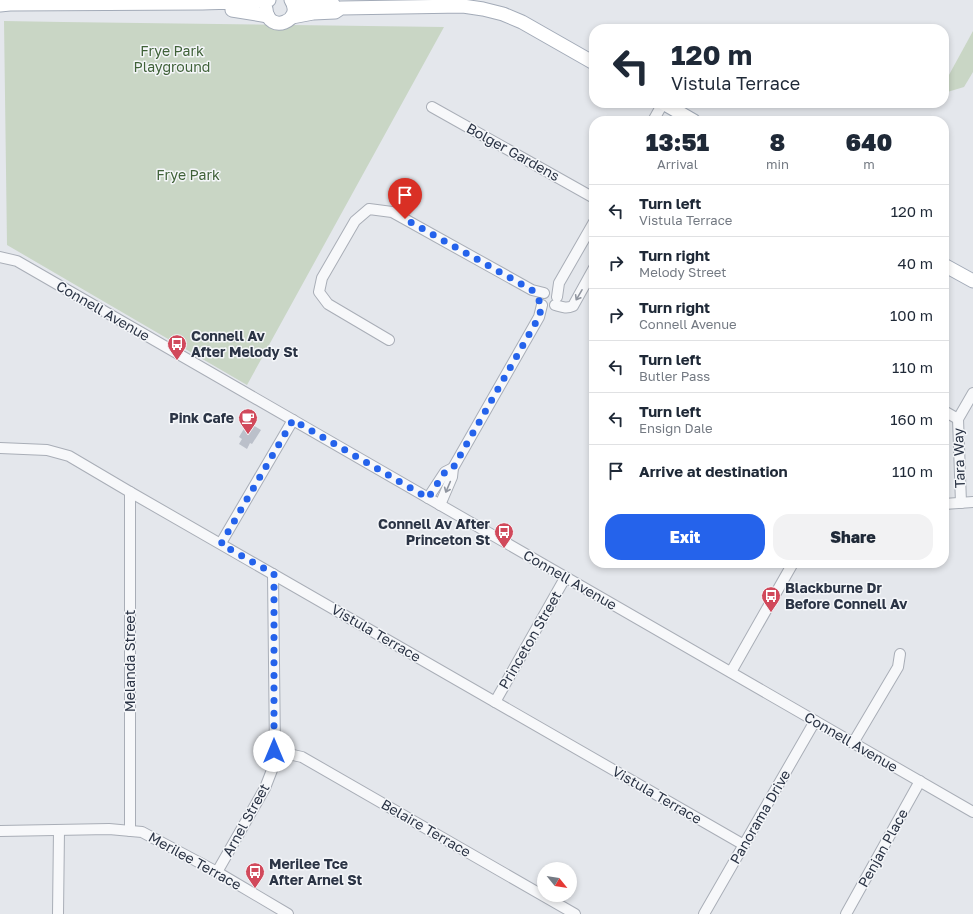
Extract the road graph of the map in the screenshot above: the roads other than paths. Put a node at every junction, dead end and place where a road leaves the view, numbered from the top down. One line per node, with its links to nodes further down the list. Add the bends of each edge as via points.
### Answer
1 (269, 0): 4 (main road, via 247,3 223,1); 7 (main road, via 266,8)
2 (292, 1): 5 (main road, via 335,4); 8 (main road)
3 (0, 5): 4 (main road)
4 (67, 5): 6 (main road); 7 (main road, via 234,10)
5 (341, 8): 8 (main road, via 335,12); 9 (main road, via 463,6 483,9 522,22)
6 (0, 13)
7 (268, 16): 8 (main road, via 274,22 282,23)
8 (292, 16)
9 (589, 60)
10 (432, 107): 13 (street, Bolger Gardens)
11 (672, 108): 12 (main road)
12 (685, 116)
13 (589, 195)
14 (589, 231): 19 (street)
15 (0, 256): 24 (street, Connell Avenue, via 17,261)
16 (949, 268): 18 (main road)
17 (589, 277): 19 (street, one-way to 19, via 573,306 563,308)
18 (973, 282)
19 (548, 300): 20 (street, via 392,212 369,209 355,221 322,278 320,292 328,304); 26 (street)
20 (389, 340)
21 (973, 393): 23 (street, Tara Way)
22 (949, 414): 23 (street)
23 (958, 419): 30 (street, Tara Way)
24 (293, 420): 28 (street, Connell Avenue); 33 (street)
25 (0, 448): 27 (street, Vistula Terrace, via 47,450 69,456)
26 (453, 468): 28 (street, via 445,472); 32 (street, one-way to 32)
27 (130, 492): 33 (street, Vistula Terrace); 47 (street, Melanda Street)
28 (428, 498): 32 (street, Connell Avenue)
29 (973, 502): 30 (street)
30 (961, 503): 31 (street)
31 (949, 504)
32 (440, 505): 36 (street, Connell Avenue)
33 (221, 544): 35 (street, Vistula Terrace)
34 (790, 568): 38 (street)
35 (274, 574): 39 (street, Vistula Terrace); 42 (street, Arnel Street)
36 (566, 578): 38 (street, Connell Avenue); 39 (street, Princeton Street)
37 (900, 654): 41 (street, via 898,667)
38 (731, 672): 40 (street, Connell Avenue)
39 (495, 702): 48 (street, Vistula Terrace)
40 (815, 721): 41 (street, Connell Avenue); 48 (street, Panorama Drive)
41 (853, 743): 43 (street, Connell Avenue)
42 (274, 751): 49 (street, Arnel Street, via 267,784); 52 (street, Belaire Terrace, via 302,757)
43 (920, 781): 44 (street, Connell Avenue); 54 (street, Penjan Place)
44 (973, 812)
45 (59, 830): 46 (street, Merilee Terrace); 47 (street, Merilee Terrace); 50 (street)
46 (0, 831)
47 (130, 831): 49 (street, Merilee Terrace, via 147,834)
48 (744, 845): 53 (street, Panorama Drive)
49 (217, 872): 51 (street, Merilee Terrace)
50 (58, 914)
51 (288, 914)
52 (575, 914)
53 (704, 914)
54 (846, 914)

